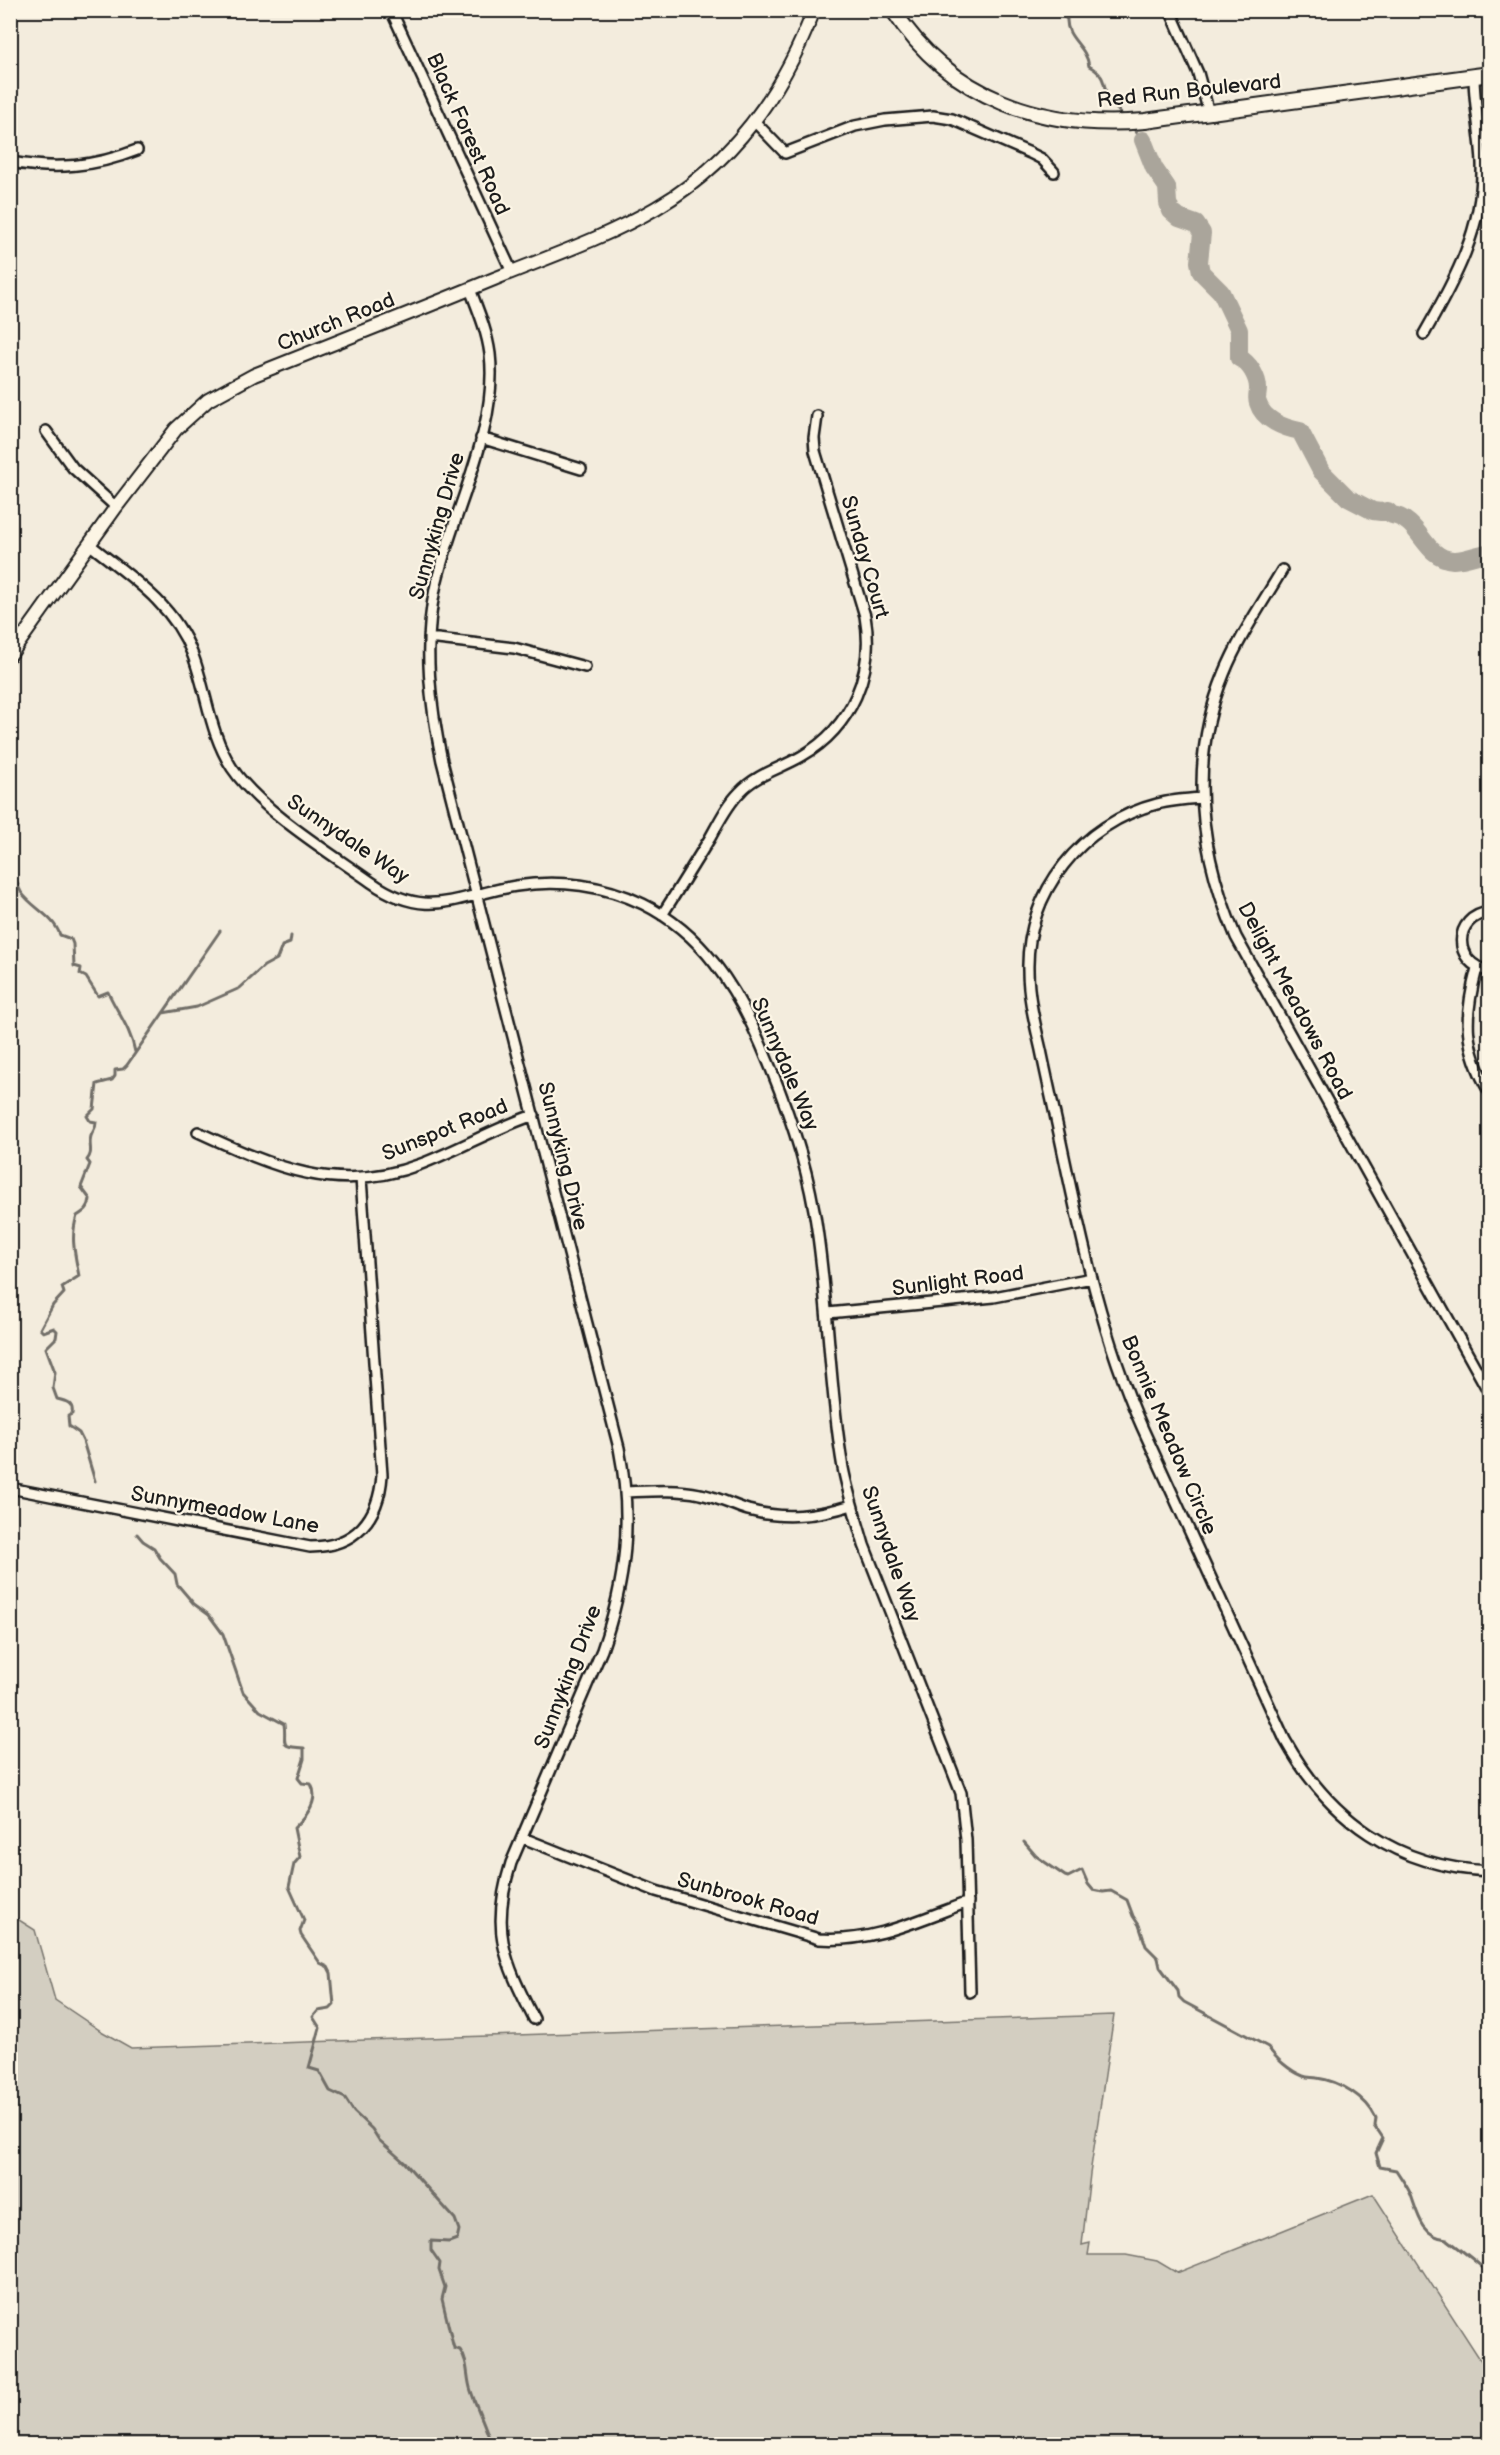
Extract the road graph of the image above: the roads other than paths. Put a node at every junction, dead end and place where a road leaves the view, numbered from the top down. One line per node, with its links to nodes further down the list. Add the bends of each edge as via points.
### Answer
1 (391, 10): 12 (street, Black Forest Road)
2 (814, 10): 8 (street, Church Road, via 783,80)
3 (893, 10): 7 (main road, Red Run Boulevard, via 935,59 982,93 1018,109 1059,120 1118,123)
4 (1170, 10): 7 (street, via 1198,73)
5 (1490, 74): 6 (main road, Red Run Boulevard)
6 (1474, 76): 7 (main road, Red Run Boulevard); 14 (street, via 1482,163 1476,220 1463,262)
7 (1209, 112)
8 (754, 121): 11 (street, via 785,153 841,130 870,123 943,117 1042,159); 12 (street, Church Road, via 716,163 662,204 614,230)
9 (137, 150): 10 (street, via 112,160 71,167)
10 (10, 162)
11 (1054, 172)
12 (512, 272): 13 (street, Church Road)
13 (470, 289): 17 (street, Sunnyking Drive, via 486,333 491,365 490,400); 19 (street, Church Road, via 219,392 182,423)
14 (1424, 334)
15 (817, 416): 28 (street, Sunday Court, via 815,451 866,616 864,676 854,702 832,733 802,756 751,783 732,800)
16 (46, 431): 19 (street, via 72,468)
17 (481, 438): 18 (street); 22 (street, Sunnyking Drive, via 439,572)
18 (581, 469)
19 (116, 507): 20 (street, Church Road)
20 (89, 544): 23 (street, Church Road); 26 (street, Sunnydale Way, via 155,597 178,624 192,653 222,751 257,797 391,894 437,904)
21 (1282, 570): 25 (street, Delight Meadows Road, via 1236,648 1216,696 1205,746)
22 (429, 638): 24 (street, via 514,648); 26 (street, Sunnyking Drive, via 434,721)
23 (10, 655)
24 (585, 667)
25 (1202, 798): 35 (street, Bonnie Meadow Circle, via 1149,806 1125,815 1095,834 1074,851 1054,876 1032,928 1028,970 1031,1003); 37 (street, Delight Meadows Road, via 1207,849 1236,936)
26 (478, 896): 28 (street, Sunnydale Way, via 515,886 579,885 622,896); 32 (street, Sunnyking Drive)
27 (1490, 912): 29 (street, via 1469,921 1461,937 1464,954)
28 (662, 915): 36 (street, Sunnydale Way, via 693,939 720,970 744,1008 774,1075 806,1171)
29 (1477, 968): 30 (street); 31 (street, via 1468,1000 1467,1027 1472,1058)
30 (1490, 971)
31 (1490, 1093)
32 (534, 1115): 34 (street, Sunspot Road, via 502,1125 420,1164); 39 (street, Sunnyking Drive)
33 (198, 1132): 34 (street, Sunspot Road, via 276,1166 316,1175)
34 (361, 1178): 38 (street, Sunnymeadow Lane, via 382,1475 374,1512 359,1530 330,1546 303,1546)
35 (1092, 1278): 36 (street, Sunlight Road, via 994,1297); 42 (street, Bonnie Meadow Circle, via 1130,1400 1303,1772 1339,1812 1383,1844 1440,1865)
36 (828, 1313): 40 (street, Sunnydale Way, via 843,1469)
37 (1490, 1394)
38 (10, 1488)
39 (627, 1492): 40 (street, via 700,1494 748,1510 789,1516 826,1513); 41 (street, Sunnyking Drive, via 625,1555 613,1618)
40 (852, 1505): 43 (street, Sunnydale Way, via 864,1545 955,1772 964,1814)
41 (523, 1838): 43 (street, Sunbrook Road, via 656,1891 819,1939 838,1941 874,1936); 45 (street, Sunnyking Drive, via 504,1886 501,1921 505,1957)
42 (1490, 1871)
43 (968, 1902): 44 (street, Sunnydale Way)
44 (970, 1992)
45 (534, 2019)

